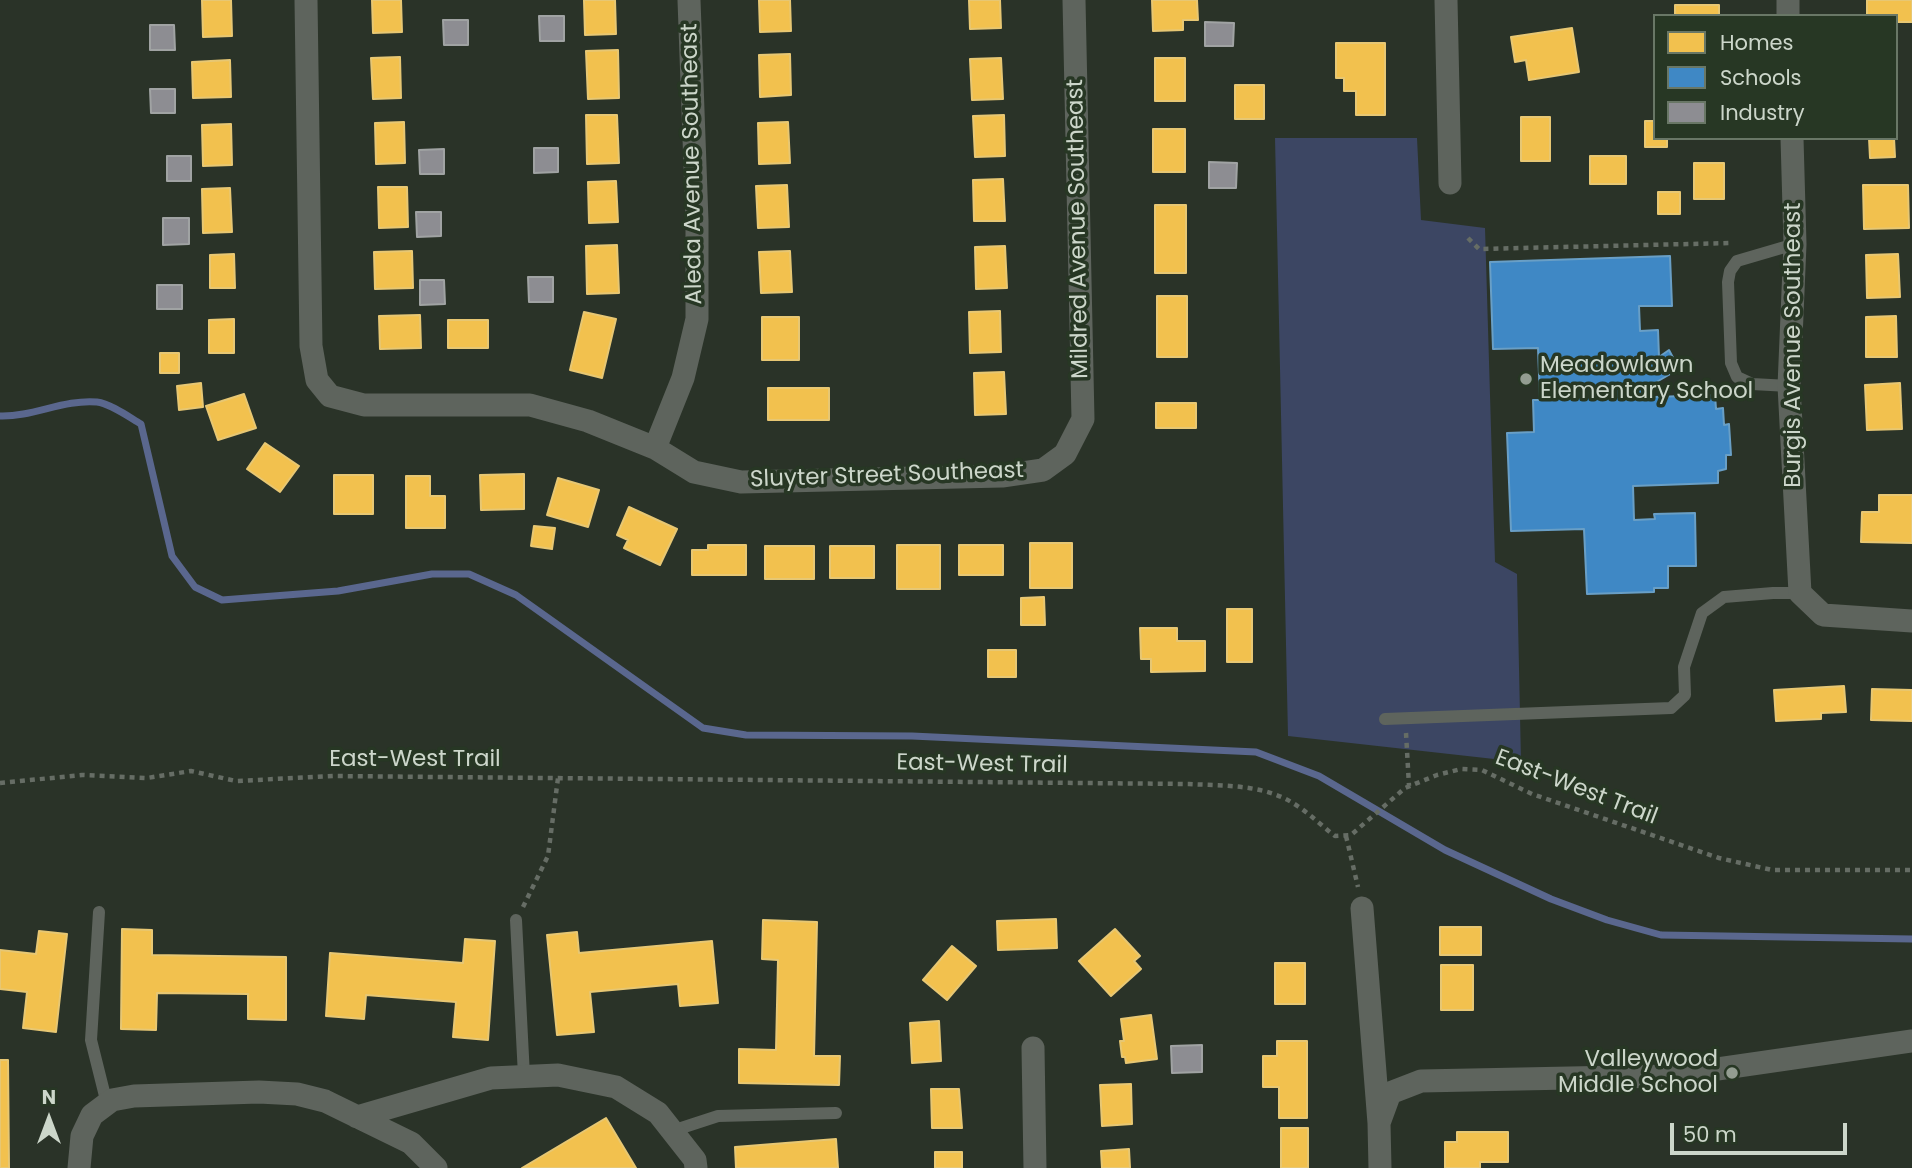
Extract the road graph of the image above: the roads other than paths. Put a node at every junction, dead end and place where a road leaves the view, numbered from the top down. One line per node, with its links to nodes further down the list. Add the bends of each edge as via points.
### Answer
1 (306, 0): 9 (street, Sluyter Street Southeast, via 311,346 317,380 330,396 364,405 530,405 588,421)
2 (689, 0): 9 (street, Aleda Avenue Southeast, via 697,318 683,378)
3 (1074, 0): 10 (street, Mildred Avenue Southeast, via 1083,419)
4 (1446, 0): 6 (street)
5 (1792, 140): 7 (street, Burgis Avenue Southeast)
6 (1450, 183)
7 (1795, 244): 8 (street, Burgis Avenue Southeast); 8 (lane, via 1737,261 1728,282 1731,363 1737,377 1752,384)
8 (1790, 386): 11 (street, Burgis Avenue Southeast)
9 (655, 448): 10 (street, Sluyter Street Southeast, via 694,472 741,482 1002,477 1043,470)
10 (1065, 454)
11 (1800, 593): 12 (street, via 1823,615); 13 (lane, via 1724,597 1702,613 1684,667 1685,695 1671,708)
12 (1912, 621)
13 (1385, 719)
14 (1362, 908): 23 (street)
15 (99, 912): 20 (lane, via 91,1040)
16 (516, 920): 19 (lane)
17 (1912, 1041): 23 (street, via 1669,1076 1421,1081 1390,1093)
18 (1033, 1048): 28 (street)
19 (524, 1076): 22 (street, via 491,1078); 24 (street, via 558,1075 616,1087 658,1113)
20 (107, 1104): 22 (street, via 134,1096 259,1092 325,1101); 25 (street, via 92,1115 82,1136)
21 (836, 1113): 24 (lane, via 719,1116)
22 (357, 1117): 26 (street, via 411,1143)
23 (1378, 1123): 29 (street)
24 (672, 1131): 27 (street, via 695,1160)
25 (79, 1168)
26 (436, 1168)
27 (696, 1168)
28 (1035, 1168)
29 (1380, 1168)

